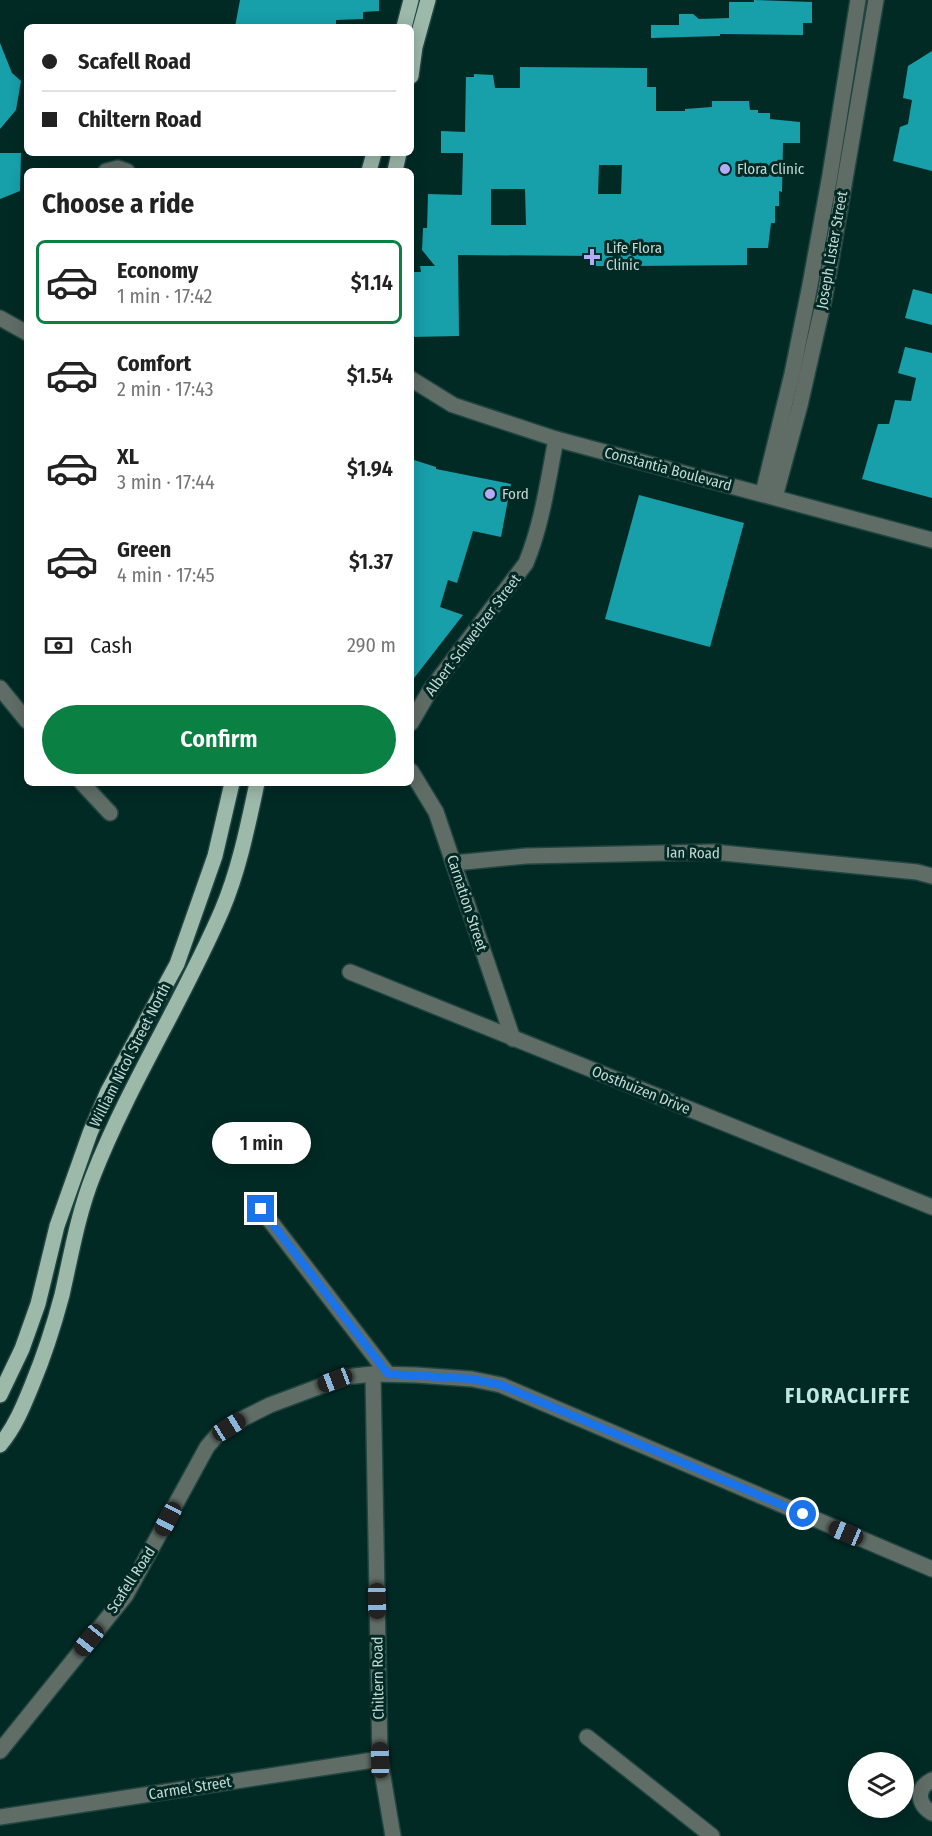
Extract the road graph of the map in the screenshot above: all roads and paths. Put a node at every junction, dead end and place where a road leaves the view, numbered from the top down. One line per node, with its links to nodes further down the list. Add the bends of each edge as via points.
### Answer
1 (411, 0): 5 (main road)
2 (428, 0): 6 (main road)
3 (858, 0): 11 (street, Joseph Lister Street, via 830,175)
4 (876, 0): 11 (street, Joseph Lister Street, via 825,295 801,405)
5 (405, 24)
6 (414, 54)
7 (0, 318): 8 (street)
8 (24, 331)
9 (414, 381): 10 (street, Constantia Boulevard, via 453,405)
10 (556, 439): 11 (street, Constantia Boulevard); 15 (street, Albert Schweitzer Street, via 545,499 526,563)
11 (769, 495): 12 (street, Constantia Boulevard)
12 (932, 540)
13 (0, 688): 14 (street)
14 (24, 717)
15 (414, 718)
16 (414, 776): 21 (street, Carnation Street, via 436,812)
17 (85, 786): 20 (street)
18 (231, 786): 28 (main road, William Nicol Street North, via 215,856 177,964 108,1091 90,1133 57,1226 38,1304)
19 (256, 786): 29 (main road, William Nicol Street North, via 223,908 118,1115 89,1189 43,1356 22,1410)
20 (110, 813)
21 (454, 863): 22 (street, Ian Road, via 507,857 713,852); 24 (street, Carnation Street)
22 (932, 876)
23 (350, 972): 24 (street, Oosthuizen Drive)
24 (513, 1039): 25 (street, Oosthuizen Drive)
25 (932, 1207)
26 (261, 1209): 27 (street)
27 (380, 1374): 30 (street, Scafell Road, via 472,1379 501,1385); 32 (street, Scafell Road, via 335,1380 270,1405 212,1440 126,1594); 33 (street, Chiltern Road)
28 (0, 1395)
29 (0, 1445)
30 (932, 1569)
31 (587, 1737): 38 (street)
32 (0, 1750)
33 (380, 1760): 36 (street, Carmel Street); 37 (street, Chiltern Road)
34 (932, 1780): 35 (street, via 923,1786 920,1796 921,1803)
35 (932, 1812)
36 (0, 1817)
37 (393, 1836)
38 (712, 1836)

